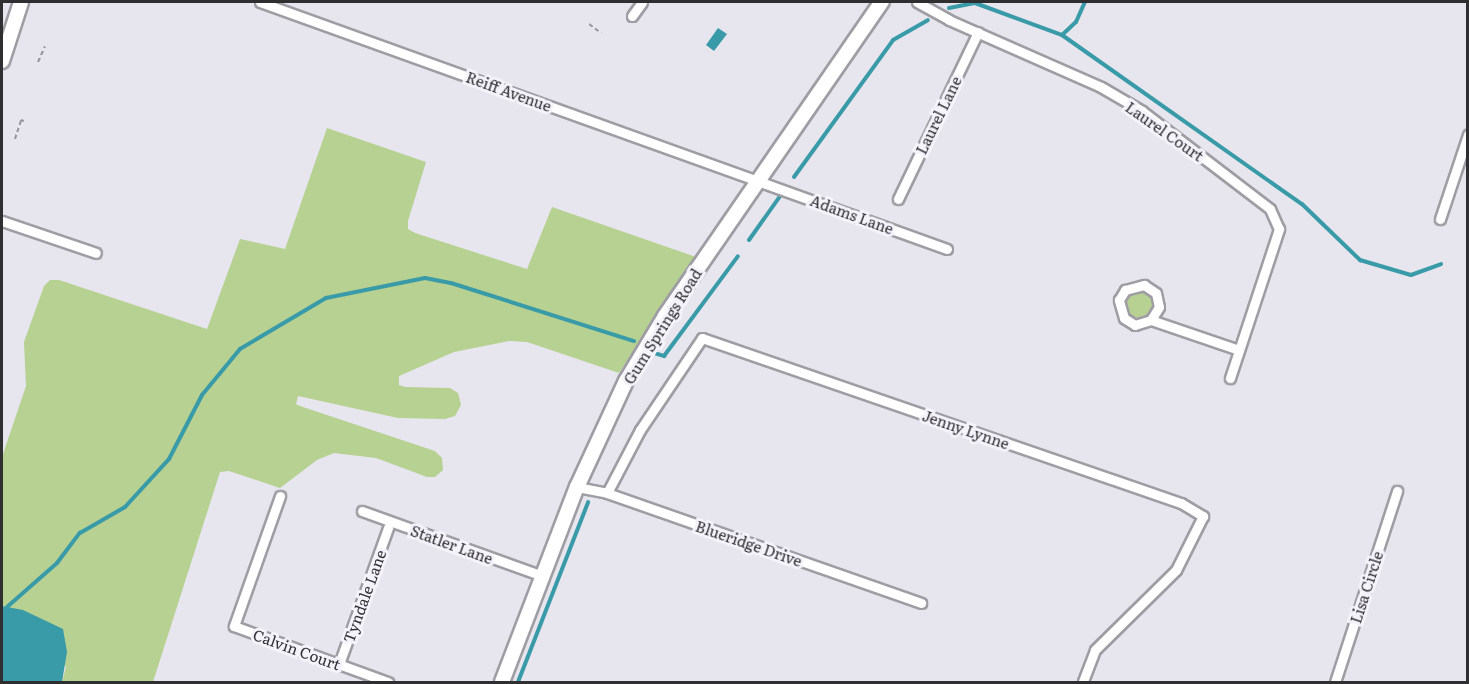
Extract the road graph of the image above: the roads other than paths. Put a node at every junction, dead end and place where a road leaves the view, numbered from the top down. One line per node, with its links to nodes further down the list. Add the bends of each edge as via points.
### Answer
1 (21, 2): 8 (main road)
2 (260, 2): 10 (street, Reiff Avenue)
3 (642, 2): 6 (street)
4 (882, 2): 10 (main road, Gum Springs Road)
5 (917, 2): 7 (street, Laurel Court)
6 (632, 16)
7 (978, 32): 11 (street, Laurel Lane); 17 (street, Laurel Court, via 1090,81 1142,111 1270,209 1279,228)
8 (2, 61)
9 (1467, 135): 12 (street)
10 (758, 180): 14 (street, Adams Lane); 19 (main road, Gum Springs Road, via 631,372)
11 (898, 199)
12 (1440, 219)
13 (2, 221): 15 (street)
14 (947, 249)
15 (96, 253)
16 (1151, 320): 16 (street, via 1159,306 1156,293 1144,285 1125,290 1119,300 1124,318 1135,325); 17 (street)
17 (1239, 350): 18 (street, Laurel Court)
18 (1230, 378)
19 (577, 487): 21 (street, Blueridge Drive); 25 (main road, Gum Springs Road)
20 (1397, 491): 31 (street, Lisa Circle)
21 (607, 494): 26 (street, Blueridge Drive); 30 (street, Jenny Lynne, via 640,430 702,338 1181,503 1203,516 1176,570 1095,650)
22 (280, 496): 27 (street, Calvin Court, via 234,626)
23 (362, 511): 25 (street, Statler Lane)
24 (388, 528): 27 (street, Tyndale Lane)
25 (543, 576): 29 (main road, Gum Springs Road)
26 (921, 603)
27 (339, 664): 28 (street, Calvin Court)
28 (388, 682)
29 (502, 682)
30 (1083, 682)
31 (1335, 682)

